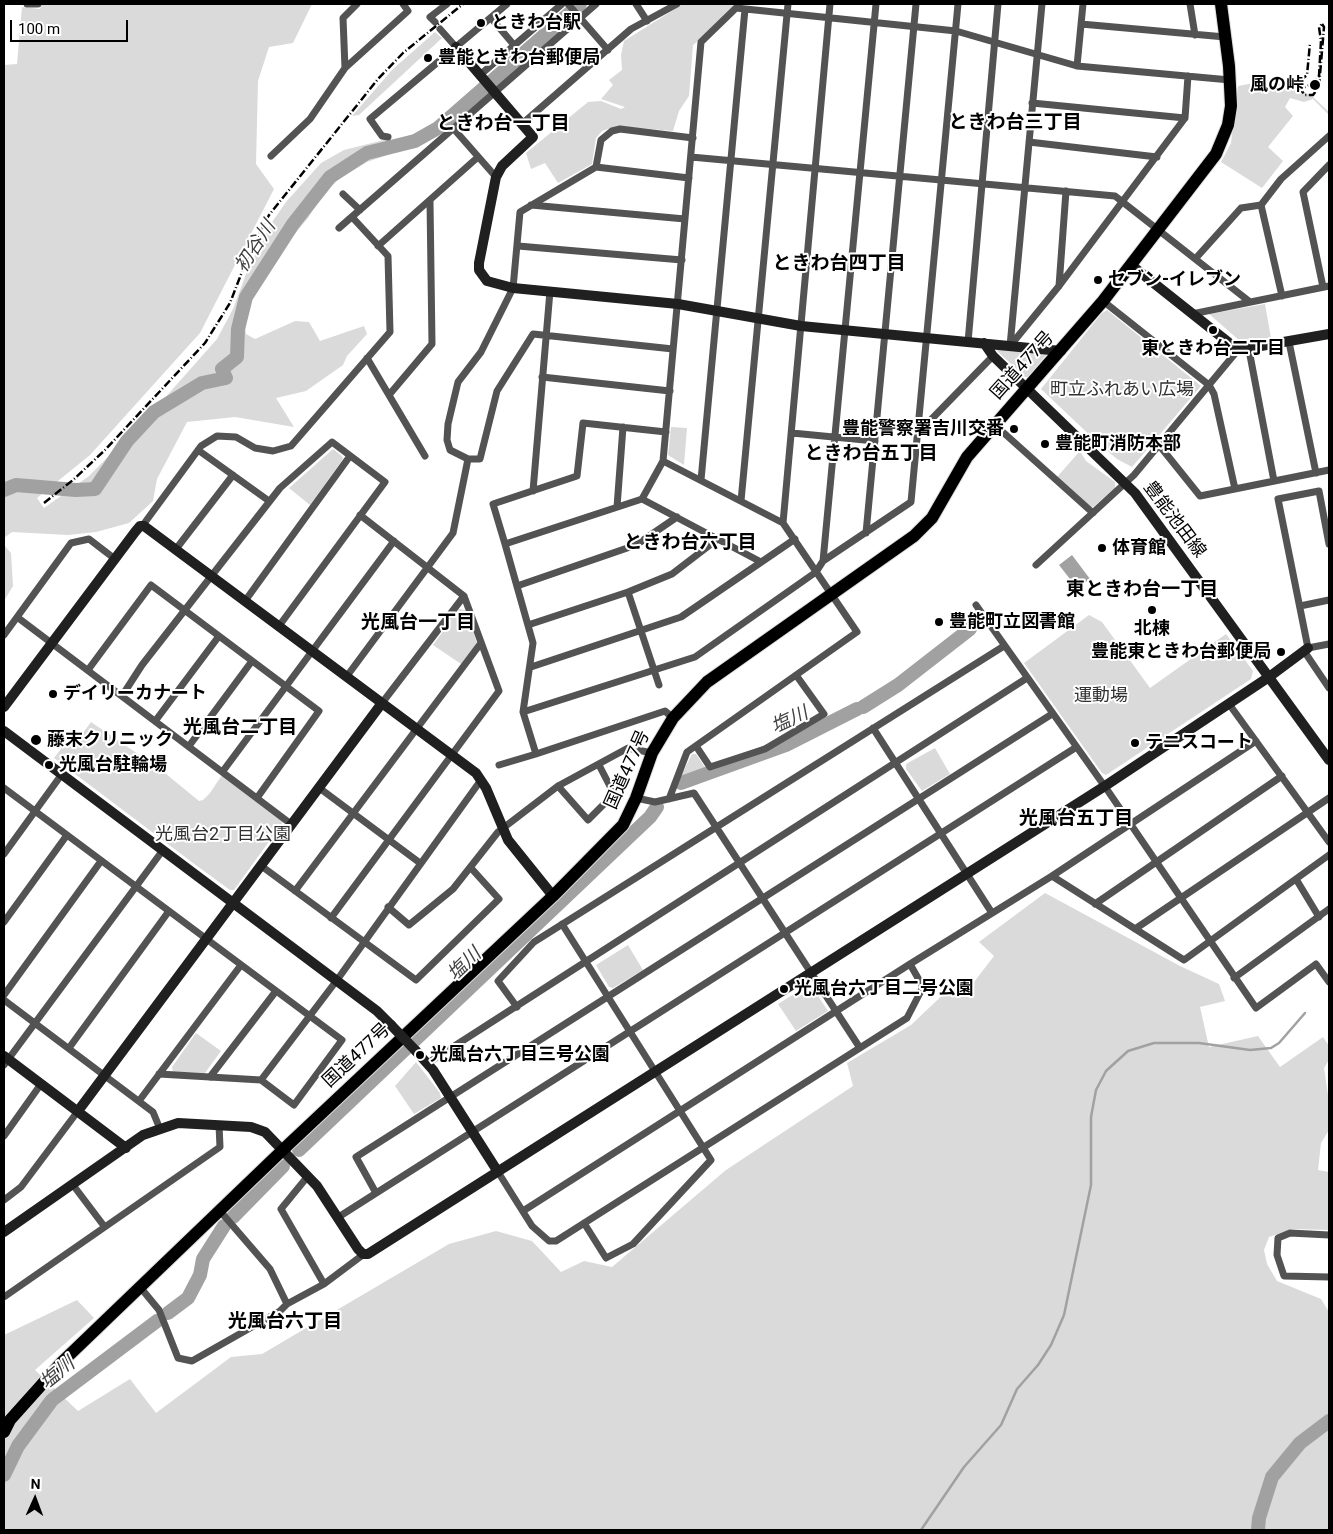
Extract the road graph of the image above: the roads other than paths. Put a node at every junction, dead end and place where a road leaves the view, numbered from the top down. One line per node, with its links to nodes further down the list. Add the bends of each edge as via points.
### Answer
1 (27, 4): 2 (street)
2 (38, 4)
3 (356, 4): 42 (street, via 343,18)
4 (403, 4): 42 (street, via 408,11)
5 (447, 4): 28 (street, via 430,17)
6 (507, 4): 25 (street)
7 (562, 4): 37 (street)
8 (568, 4): 24 (street)
9 (596, 4): 24 (street)
10 (636, 4): 27 (street)
11 (677, 4): 27 (street)
12 (788, 4): 23 (street)
13 (830, 4): 26 (street)
14 (876, 4): 29 (street)
15 (916, 4): 31 (street)
16 (958, 4): 33 (street)
17 (998, 4): 36 (street)
18 (1042, 4): 40 (street)
19 (1083, 4): 30 (street)
20 (1190, 4): 34 (street)
21 (1221, 4): 35 (highway, 国道477号)
22 (745, 9): 23 (street); 53 (street, via 736,8 702,42); 59 (street)
23 (787, 13): 26 (street); 60 (street)
24 (580, 17): 39 (street); 46 (street)
25 (491, 18): 37 (street); 38 (street)
26 (829, 18): 29 (street); 63 (street)
27 (647, 20): 39 (street, via 631,29)
28 (435, 22)
29 (875, 24): 31 (street); 64 (street)
30 (1081, 24): 34 (street); 41 (street)
31 (914, 27): 33 (street); 65 (street)
32 (440, 29): 38 (street)
33 (956, 31): 36 (street); 68 (street)
34 (1195, 34): 35 (street)
35 (1225, 37): 45 (highway, 国道477号)
36 (995, 42): 40 (street); 69 (street)
37 (514, 45): 43 (street)
38 (456, 48): 43 (street); 52 (street, via 370,119 382,136)
39 (608, 50): 49 (street)
40 (1037, 53): 41 (street); 47 (street)
41 (1078, 66): 44 (street)
42 (345, 68): 55 (street, via 310,119)
43 (480, 76): 46 (street)
44 (1188, 76): 45 (street); 48 (street)
45 (1230, 80): 81 (highway, 国道477号, via 1228,125 1216,154)
46 (494, 92): 49 (street); 50 (street)
47 (1032, 103): 48 (street); 54 (street)
48 (1185, 118): 56 (street)
49 (522, 124): 66 (street, via 533,136 502,166)
50 (453, 128): 57 (street); 77 (street)
51 (1329, 136): 76 (street, via 1281,178)
52 (388, 137)
53 (693, 138): 58 (street); 62 (street, via 612,130 600,140)
54 (1029, 142): 56 (street); 70 (street)
55 (271, 156)
56 (1157, 156): 74 (street)
57 (478, 157): 66 (street); 73 (street)
58 (691, 157): 59 (street); 67 (street)
59 (731, 161): 60 (street); 95 (street)
60 (773, 165): 63 (street); 97 (street)
61 (1329, 165): 88 (street, via 1303,192)
62 (596, 167): 67 (street); 75 (street)
63 (816, 168): 64 (street); 98 (street)
64 (860, 173): 65 (street); 99 (street)
65 (900, 176): 68 (street); 100 (street)
66 (496, 177): 89 (street, via 478,266 487,281)
67 (689, 178): 79 (street)
68 (942, 180): 69 (street); 103 (street)
69 (982, 184): 70 (street); 104 (street)
70 (1024, 188): 71 (street); 107 (street)
71 (1066, 191): 74 (street, via 1115,196); 87 (street)
72 (343, 194): 77 (street)
73 (430, 201): 82 (street); 118 (street, via 432,344)
74 (1123, 201): 81 (street); 87 (street)
75 (531, 205): 79 (street); 83 (street, via 520,212)
76 (1262, 205): 84 (street, via 1241,208); 91 (street)
77 (360, 210): 78 (street)
78 (352, 217): 80 (street); 82 (street)
79 (685, 219): 85 (street)
80 (339, 228)
81 (1157, 229): 84 (street); 86 (highway, 国道477号)
82 (378, 246): 113 (street, via 388,256 390,332)
83 (518, 246): 85 (street); 89 (street)
84 (1196, 258): 93 (street)
85 (682, 260): 94 (street)
86 (1131, 264): 92 (highway, 国道477号); 96 (street)
87 (1059, 286): 107 (street)
88 (1326, 287): 91 (street)
89 (513, 288): 90 (street); 130 (street, via 481,352 458,382 447,440 450,450)
90 (550, 291): 94 (street); 102 (street)
91 (1282, 296): 93 (street)
92 (1103, 301): 111 (highway, 国道477号); 115 (street)
93 (1250, 302): 96 (street)
94 (678, 304): 95 (street); 108 (street)
95 (717, 311): 97 (street); 135 (street)
96 (1192, 314): 109 (street)
97 (758, 318): 98 (street); 142 (street)
98 (801, 326): 99 (street); 122 (street)
99 (845, 330): 100 (street); 124 (street)
100 (885, 334): 103 (street); 125 (street)
101 (1329, 334): 105 (street)
102 (546, 336): 108 (street); 114 (street); 130 (street, via 532,334 497,391 480,459)
103 (926, 338): 104 (street); 123 (street)
104 (968, 342): 106 (street)
105 (1289, 342): 110 (street); 133 (street)
106 (984, 344): 107 (street); 112 (street, 豊能池田線)
107 (1010, 346): 111 (street)
108 (673, 350): 117 (street)
109 (1238, 350): 110 (street); 115 (street)
110 (1249, 350): 136 (street)
111 (1061, 351): 116 (highway, 国道477号)
112 (993, 356): 116 (street, 豊能池田線); 123 (street)
113 (367, 358): 118 (street); 127 (street, via 291,446 273,452 255,448 236,437 217,436)
114 (542, 377): 117 (street); 139 (street)
115 (1209, 385): 126 (street); 138 (street, via 1214,394)
116 (1026, 388): 119 (highway, 国道477号); 137 (street, 豊能池田線)
117 (670, 391): 121 (street)
118 (389, 395): 129 (street)
119 (995, 425): 144 (street); 165 (highway, 国道477号, via 967,457 932,518 914,536)
120 (623, 428): 121 (street); 139 (street, via 583,423 577,476); 143 (street)
121 (666, 432): 131 (street)
122 (792, 433): 124 (street); 147 (street)
123 (918, 433): 149 (street, via 911,502)
124 (835, 437): 125 (street); 157 (street)
125 (875, 441): 149 (street)
126 (1159, 445): 137 (street); 138 (street, via 1200,496)
127 (198, 450): 134 (street); 148 (street)
128 (350, 456): 141 (street, via 332,442 280,488); 145 (street, via 385,482); 168 (street)
129 (425, 456)
130 (468, 459): 160 (street, via 453,533)
131 (663, 460): 135 (street); 140 (street)
132 (1329, 470): 133 (street)
133 (1316, 473): 136 (street)
134 (233, 475): 141 (street); 155 (street)
135 (701, 480): 142 (street)
136 (1274, 481): 138 (street)
137 (1126, 483): 144 (street); 190 (street, 豊能池田線)
138 (1235, 489)
139 (533, 491): 153 (street, via 493,504)
140 (642, 499): 143 (street); 146 (street)
141 (270, 501): 162 (street)
142 (741, 501): 147 (street)
143 (617, 507): 153 (street)
144 (1093, 513): 159 (street)
145 (360, 515): 152 (street); 174 (street)
146 (677, 517): 150 (street); 163 (street, via 636,545)
147 (784, 523): 151 (street)
148 (143, 525): 155 (street); 156 (street)
149 (866, 533): 157 (street)
150 (719, 538): 158 (street); 164 (street, via 672,574)
151 (795, 539): 158 (street); 161 (street)
152 (394, 542): 160 (street); 183 (street)
153 (505, 544): 163 (street)
154 (1329, 544): 170 (street, via 1318,491 1278,499)
155 (176, 549): 162 (street)
156 (115, 559): 172 (street, via 89,539 71,543); 178 (street)
157 (823, 561): 161 (street)
158 (761, 562): 175 (street, via 681,617)
159 (1036, 565)
160 (428, 568): 166 (street); 189 (street)
161 (816, 572): 165 (street); 187 (street, via 696,657)
162 (212, 576): 168 (street); 171 (street)
163 (517, 586): 173 (street)
164 (628, 592): 173 (street); 175 (street)
165 (832, 594): 188 (street, via 857,632); 201 (highway, 国道477号, via 707,682)
166 (464, 596): 179 (street); 196 (street)
167 (1329, 600): 170 (street)
168 (245, 601): 174 (street)
169 (976, 605): 181 (street)
170 (1300, 606): 182 (street)
171 (185, 610): 177 (street); 186 (street, via 151,585); 195 (street)
172 (17, 617): 176 (street); 178 (street)
173 (528, 625): 185 (street, via 533,643)
174 (279, 626): 183 (street)
175 (641, 630): 185 (street); 187 (street)
176 (4, 635)
177 (219, 636): 184 (street); 202 (street)
178 (52, 643): 186 (street); 198 (street)
179 (481, 644): 203 (street); 212 (street, via 499,691)
180 (1329, 644): 182 (street)
181 (1004, 646): 191 (street); 204 (street)
182 (1306, 649): 190 (street); 194 (street)
183 (312, 651): 189 (street); 193 (street)
184 (252, 661): 193 (street); 207 (street)
185 (530, 667): 199 (street)
186 (88, 670): 195 (street)
187 (654, 670): 192 (street); 199 (street)
188 (796, 675): 208 (street); 208 (street, via 824,714 765,749 710,767)
189 (346, 676): 196 (street)
190 (1269, 677): 197 (street); 213 (street, 豊能池田線)
191 (1027, 678): 200 (street); 214 (street)
192 (659, 685)
193 (286, 686): 217 (street); 225 (street, via 319,711)
194 (1329, 688)
195 (122, 696): 202 (street)
196 (382, 703): 203 (street); 224 (street)
197 (1229, 704): 206 (street); 222 (street)
198 (4, 707)
199 (523, 712): 211 (street)
200 (1052, 714): 209 (street); 229 (street)
201 (673, 718): 210 (highway, 国道477号); 211 (street, via 664,712)
202 (156, 720): 207 (street)
203 (417, 728): 212 (street); 232 (street)
204 (874, 728): 214 (street); 235 (street)
205 (4, 731): 218 (street)
206 (1256, 741): 219 (street); 234 (street)
207 (189, 746): 217 (street)
208 (696, 746): 228 (street, via 687,752)
209 (1075, 748): 222 (street); 237 (street)
210 (652, 753): 216 (street, via 628,748); 226 (highway, 国道477号)
211 (536, 754): 215 (street)
212 (452, 755): 220 (street); 239 (street)
213 (1329, 760)
214 (896, 763): 229 (street); 247 (street)
215 (499, 765)
216 (598, 765): 221 (street); 221 (street, via 614,794 588,820)
217 (223, 771): 225 (street)
218 (62, 774): 230 (street); 241 (street)
219 (1282, 776): 231 (street); 245 (street)
220 (481, 780): 236 (street); 246 (street)
221 (558, 786): 236 (street)
222 (1105, 786): 234 (street); 250 (street)
223 (4, 788): 230 (street)
224 (318, 788): 232 (street); 233 (street)
225 (257, 798): 233 (street)
226 (636, 798): 228 (street, via 655,802); 255 (highway, 国道477号, via 623,825)
227 (1329, 798): 231 (street)
228 (669, 799): 235 (street, via 694,793)
229 (919, 799): 237 (street); 256 (street)
230 (35, 812): 238 (street); 242 (street)
231 (1308, 812): 240 (street); 257 (street)
232 (353, 813): 239 (street); 254 (street)
233 (291, 824): 248 (street)
234 (1131, 825): 245 (street); 251 (street)
235 (716, 827): 247 (street); 267 (street)
236 (502, 828): 249 (street); 255 (street, via 514,849)
237 (941, 833): 250 (street); 269 (street)
238 (67, 835): 244 (street); 266 (street)
239 (389, 840): 246 (street); 265 (street)
240 (1329, 842)
241 (163, 850): 253 (street); 258 (street)
242 (4, 854)
243 (1329, 856): 252 (street)
244 (102, 861): 253 (street); 281 (street)
245 (1155, 862): 257 (street); 259 (street)
246 (420, 863): 260 (street)
247 (740, 863): 256 (street); 273 (street)
248 (260, 865): 254 (street); 258 (street)
249 (471, 868): 260 (street, via 453,889 409,924); 271 (street, via 499,899 416,980)
250 (967, 873): 263 (street); 276 (street)
251 (1052, 876): 259 (street); 263 (street)
252 (1296, 878): 264 (street); 272 (street)
253 (136, 886): 262 (street); 287 (street)
254 (295, 891): 265 (street)
255 (553, 896): 309 (highway, 国道477号)
256 (763, 899): 269 (street); 282 (street)
257 (1181, 899): 268 (street); 272 (street)
258 (234, 902): 270 (street); 278 (street)
259 (1094, 904): 268 (street)
260 (388, 907): 271 (street)
261 (1329, 909): 264 (street)
262 (169, 912): 270 (street); 289 (street)
263 (992, 913): 274 (street)
264 (1319, 917): 277 (street)
265 (331, 918): 271 (street)
266 (4, 922)
267 (562, 924): 273 (street); 284 (street, via 534,942 498,981)
268 (1135, 930): 272 (street, via 1184,960)
269 (785, 933): 276 (street); 288 (street)
270 (206, 939): 275 (street); 295 (street)
271 (363, 941): 278 (street)
272 (1211, 942): 277 (street)
273 (586, 962): 282 (street); 284 (street)
274 (910, 964): 285 (street); 290 (street, via 923,988 907,1018)
275 (241, 965): 280 (street); 294 (street)
276 (811, 973): 285 (street); 293 (street)
277 (1234, 978): 279 (street, via 1256,1008 1316,964)
278 (337, 980): 286 (street); 292 (street, bridge, via 378,1011)
279 (1329, 982)
280 (276, 991): 286 (street); 296 (street)
281 (4, 995)
282 (608, 997): 288 (street); 299 (street)
283 (4, 1000): 287 (street)
284 (517, 1007): 292 (street)
285 (836, 1011): 290 (street); 302 (street)
286 (308, 1015): 297 (street); 297 (street, via 342,1040 294,1105)
287 (34, 1024): 289 (street); 291 (street)
288 (630, 1031): 293 (street); 305 (street)
289 (69, 1048): 295 (street)
290 (860, 1048): 307 (street)
291 (5, 1060): 298 (street)
292 (428, 1063): 299 (street)
293 (656, 1072): 302 (street); 310 (street)
294 (159, 1074): 296 (street); 300 (street)
295 (105, 1075): 300 (street); 301 (street)
296 (210, 1077): 297 (street)
297 (261, 1080)
298 (41, 1084): 301 (street); 306 (street)
299 (451, 1097): 305 (street); 313 (street, via 356,1157)
300 (139, 1101): 304 (street, via 153,1112)
301 (78, 1111): 308 (street); 314 (street, via 21,1187)
302 (680, 1111): 307 (street); 316 (street)
303 (219, 1125): 304 (street, via 178,1123); 309 (street, via 258,1128); 319 (street, via 220,1147)
304 (160, 1129): 308 (street, via 143,1135)
305 (473, 1132): 310 (street); 313 (street)
306 (4, 1136)
307 (703, 1147): 318 (street); 318 (street, via 711,1160 633,1244 606,1258)
308 (126, 1148): 312 (street)
309 (283, 1150): 311 (street); 315 (highway, 国道477号)
310 (498, 1172): 316 (street); 322 (street)
311 (308, 1176): 317 (street); 324 (street, via 282,1209)
312 (73, 1185): 319 (street); 320 (street)
313 (376, 1194): 317 (street)
314 (4, 1200)
315 (220, 1210): 325 (highway, 国道477号); 327 (street, via 270,1269)
316 (523, 1212): 318 (street, via 532,1226 549,1241 556,1241)
317 (337, 1218): 322 (street)
318 (584, 1223)
319 (104, 1226): 326 (street)
320 (4, 1232)
321 (1329, 1235): 323 (street, via 1290,1233 1278,1238 1277,1254 1284,1276)
322 (364, 1254): 324 (street)
323 (1329, 1277)
324 (324, 1284): 327 (street)
325 (140, 1287): 327 (street, via 160,1310 178,1358 192,1362 280,1312); 328 (highway, 国道477号, via 62,1362 10,1420)
326 (4, 1297)
327 (287, 1304)
328 (4, 1432)

